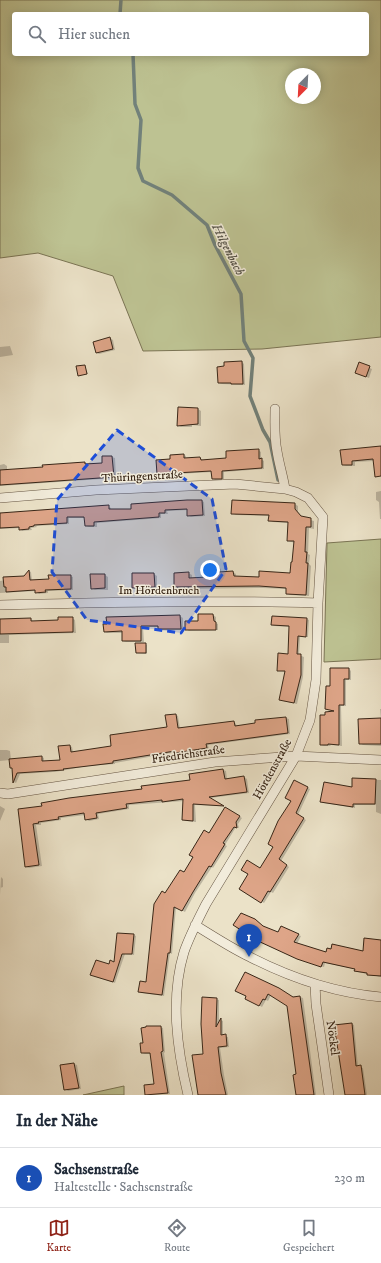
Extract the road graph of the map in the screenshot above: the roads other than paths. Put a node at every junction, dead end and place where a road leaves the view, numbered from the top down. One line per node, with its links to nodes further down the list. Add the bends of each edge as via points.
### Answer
1 (275, 409): 2 (street, via 274,432)
2 (285, 489): 3 (street, Thüringenstraße, via 235,484 96,490); 4 (street, Hördenstraße, via 308,498 323,517)
3 (0, 498)
4 (318, 603): 5 (street, Im Hördenbruch, via 236,601); 6 (street, Hördenstraße, via 316,680 310,720)
5 (0, 605)
6 (296, 756): 7 (street, Friedrichstraße); 8 (street, Friedrichstraße, via 215,762 8,794); 9 (street, Hördenstraße)
7 (381, 760)
8 (0, 793)
9 (195, 925): 10 (street, via 249,957); 12 (street, Hördenstraße, via 184,953 176,1005)
10 (315, 984): 11 (street, via 349,993); 13 (street, Nöckel)
11 (381, 997)
12 (188, 1095)
13 (329, 1095)

